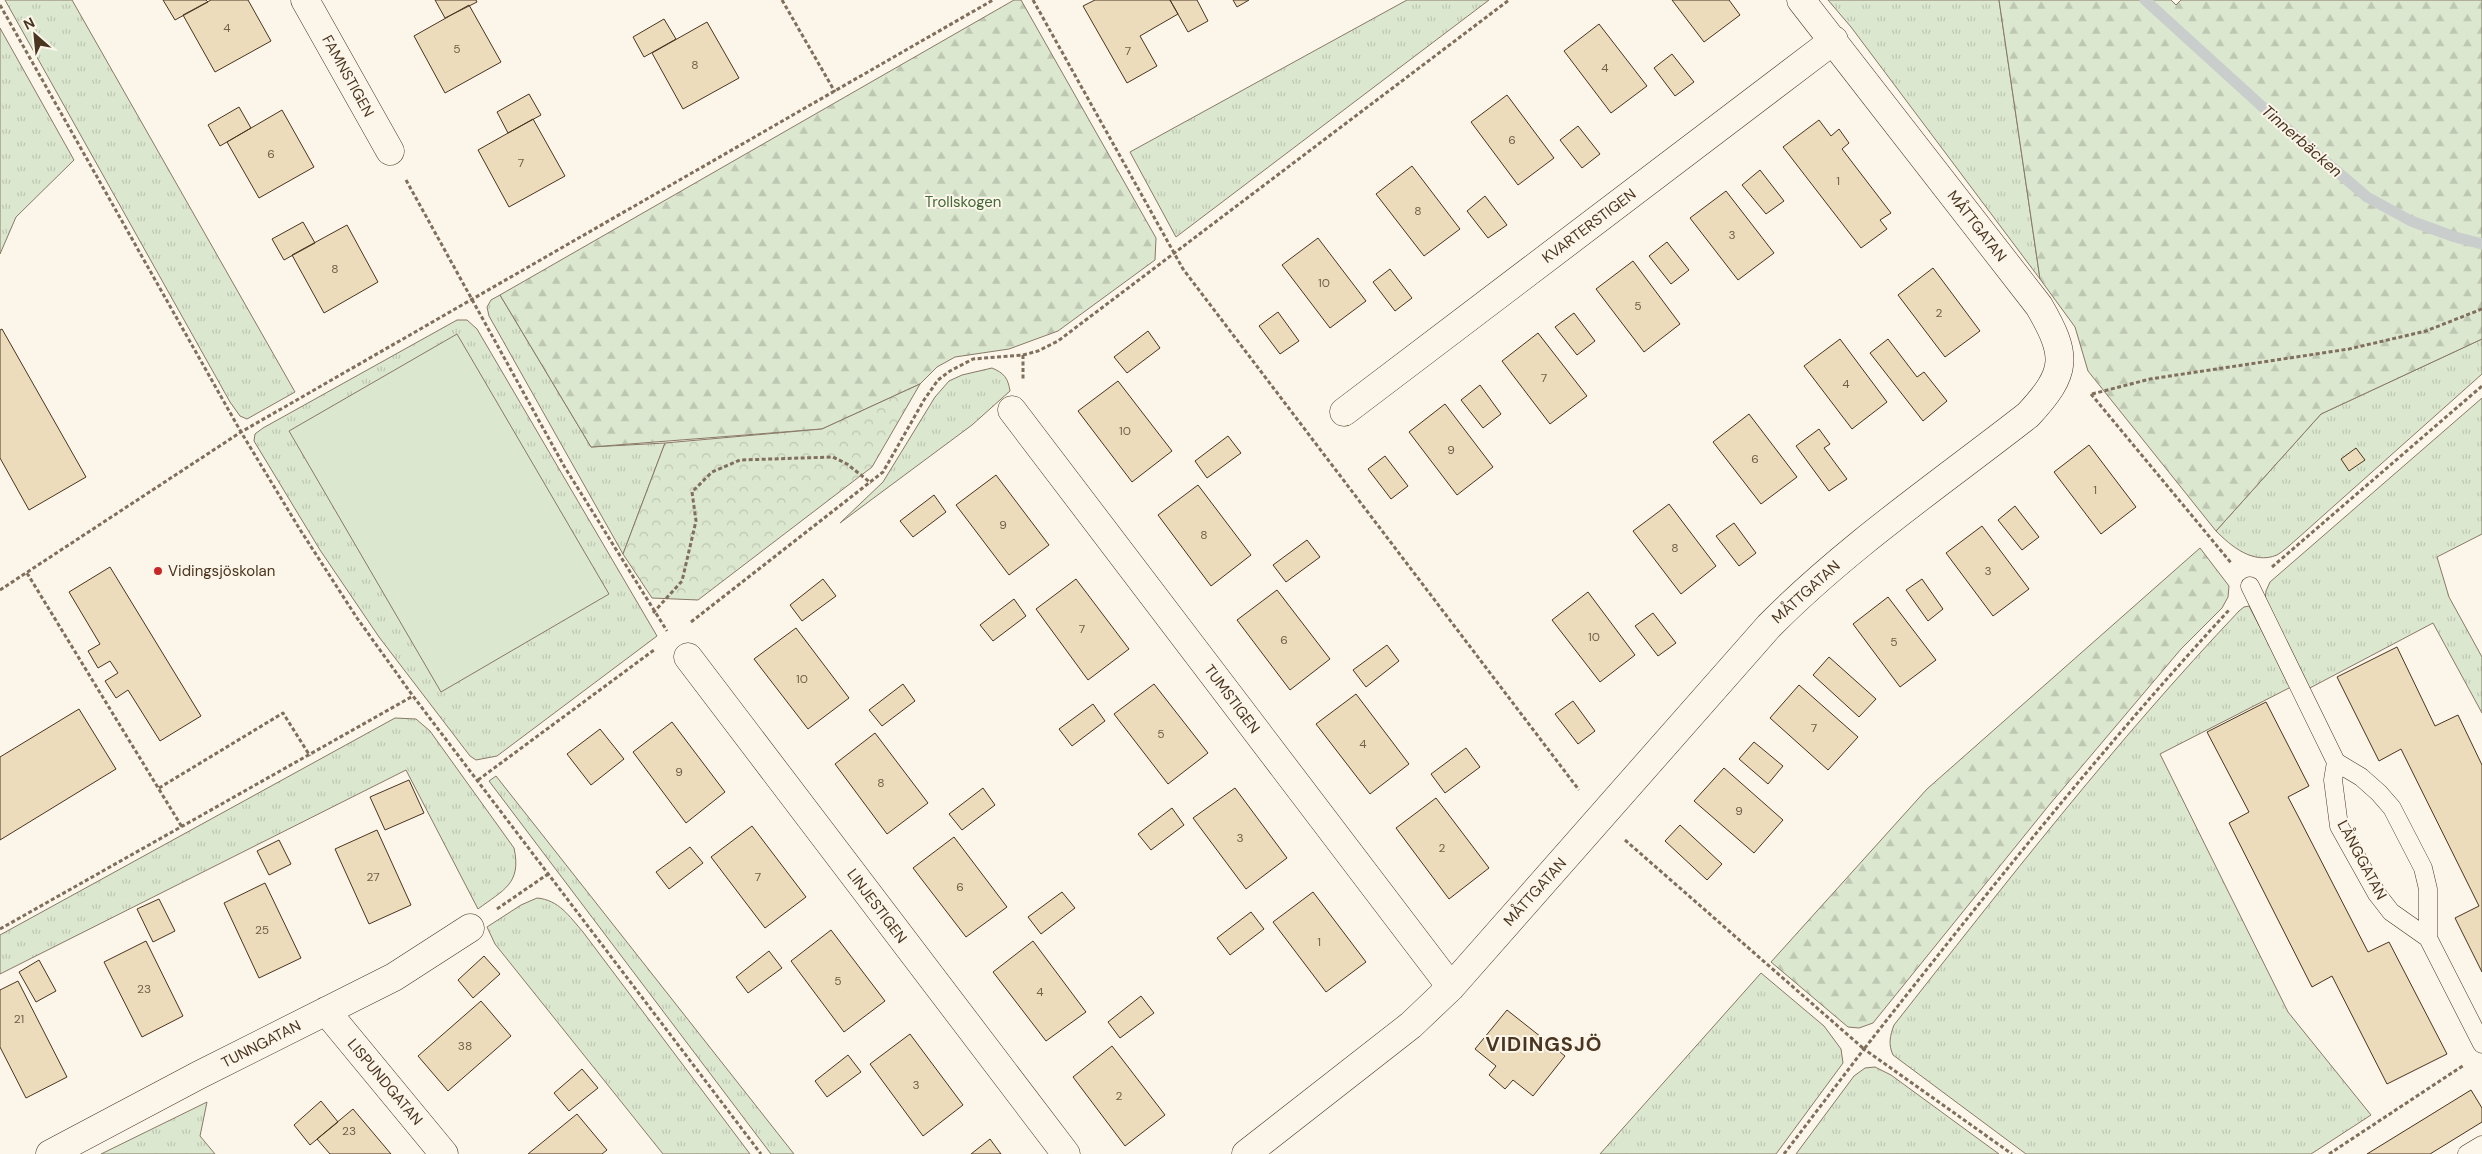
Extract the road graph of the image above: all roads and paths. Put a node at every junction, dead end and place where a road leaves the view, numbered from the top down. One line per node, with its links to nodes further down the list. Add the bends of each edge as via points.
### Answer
1 (305, 0): 10 (street, FAMNSTIGEN)
2 (782, 0): 9 (path)
3 (993, 0): 9 (path)
4 (1033, 0): 11 (path)
5 (1509, 0): 11 (path)
6 (1801, 0): 8 (street, MÅTTGATAN)
7 (0, 5): 20 (path)
8 (1834, 40): 15 (street, MÅTTGATAN, via 2039,306 2058,344); 19 (street, KVARTERSTIGEN)
9 (835, 92): 12 (path)
10 (390, 151): 12 (path)
11 (1174, 254): 14 (path, via 1058,340 1038,352); 34 (path)
12 (472, 300): 20 (path); 25 (path, via 564,466)
13 (2482, 309): 17 (path, via 2426,331 2349,349 2150,379)
14 (1023, 355): 18 (path, via 1020,399); 21 (path, via 973,359 938,380 883,472)
15 (2060, 360): 17 (path); 34 (street, MÅTTGATAN, via 2052,387 2028,415 1802,592)
16 (2482, 386): 23 (path)
17 (2092, 394): 23 (path)
18 (1012, 410): 40 (street, TUMSTIGEN)
19 (1344, 412)
20 (242, 432): 22 (path); 29 (path, via 299,528)
21 (872, 483): 25 (path, via 833,457 740,460 712,472 692,492 696,521 682,582); 26 (path)
22 (26, 572): 24 (path); 33 (path)
23 (2250, 586): 31 (lane); 43 (path, via 2129,720 2003,872)
24 (0, 590)
25 (653, 613): 27 (path)
26 (687, 626)
27 (679, 648): 49 (street, LINJESTIGEN)
28 (656, 649): 32 (path)
29 (414, 696): 30 (path); 32 (path)
30 (310, 756): 33 (path, via 283,712); 35 (path)
31 (2336, 762): 39 (lane, LÅNGGATAN, via 2333,780 2340,826 2377,894 2391,912); 39 (lane, LÅNGGATAN, via 2379,792 2392,808 2419,859 2428,889)
32 (478, 780): 36 (path)
33 (159, 788): 35 (path)
34 (1600, 818): 40 (street, MÅTTGATAN); 43 (path)
35 (182, 827): 38 (path)
36 (548, 874): 37 (path); 48 (path)
37 (470, 928): 41 (street, TUNNGATAN, via 394,976)
38 (0, 929)
39 (2428, 938): 42 (lane, LÅNGGATAN)
40 (1451, 988): 50 (street, MÅTTGATAN, via 1411,1025)
41 (326, 1011): 46 (street, TUNNGATAN); 47 (street, LISPUNDGATAN)
42 (2482, 1044)
43 (1864, 1049): 51 (path); 52 (path)
44 (2466, 1064): 53 (path)
45 (2482, 1145): 54 (lane)
46 (50, 1154)
47 (444, 1154)
48 (762, 1154)
49 (1066, 1154)
50 (1246, 1154)
51 (1784, 1154)
52 (2012, 1154)
53 (2329, 1154)
54 (2467, 1154)

